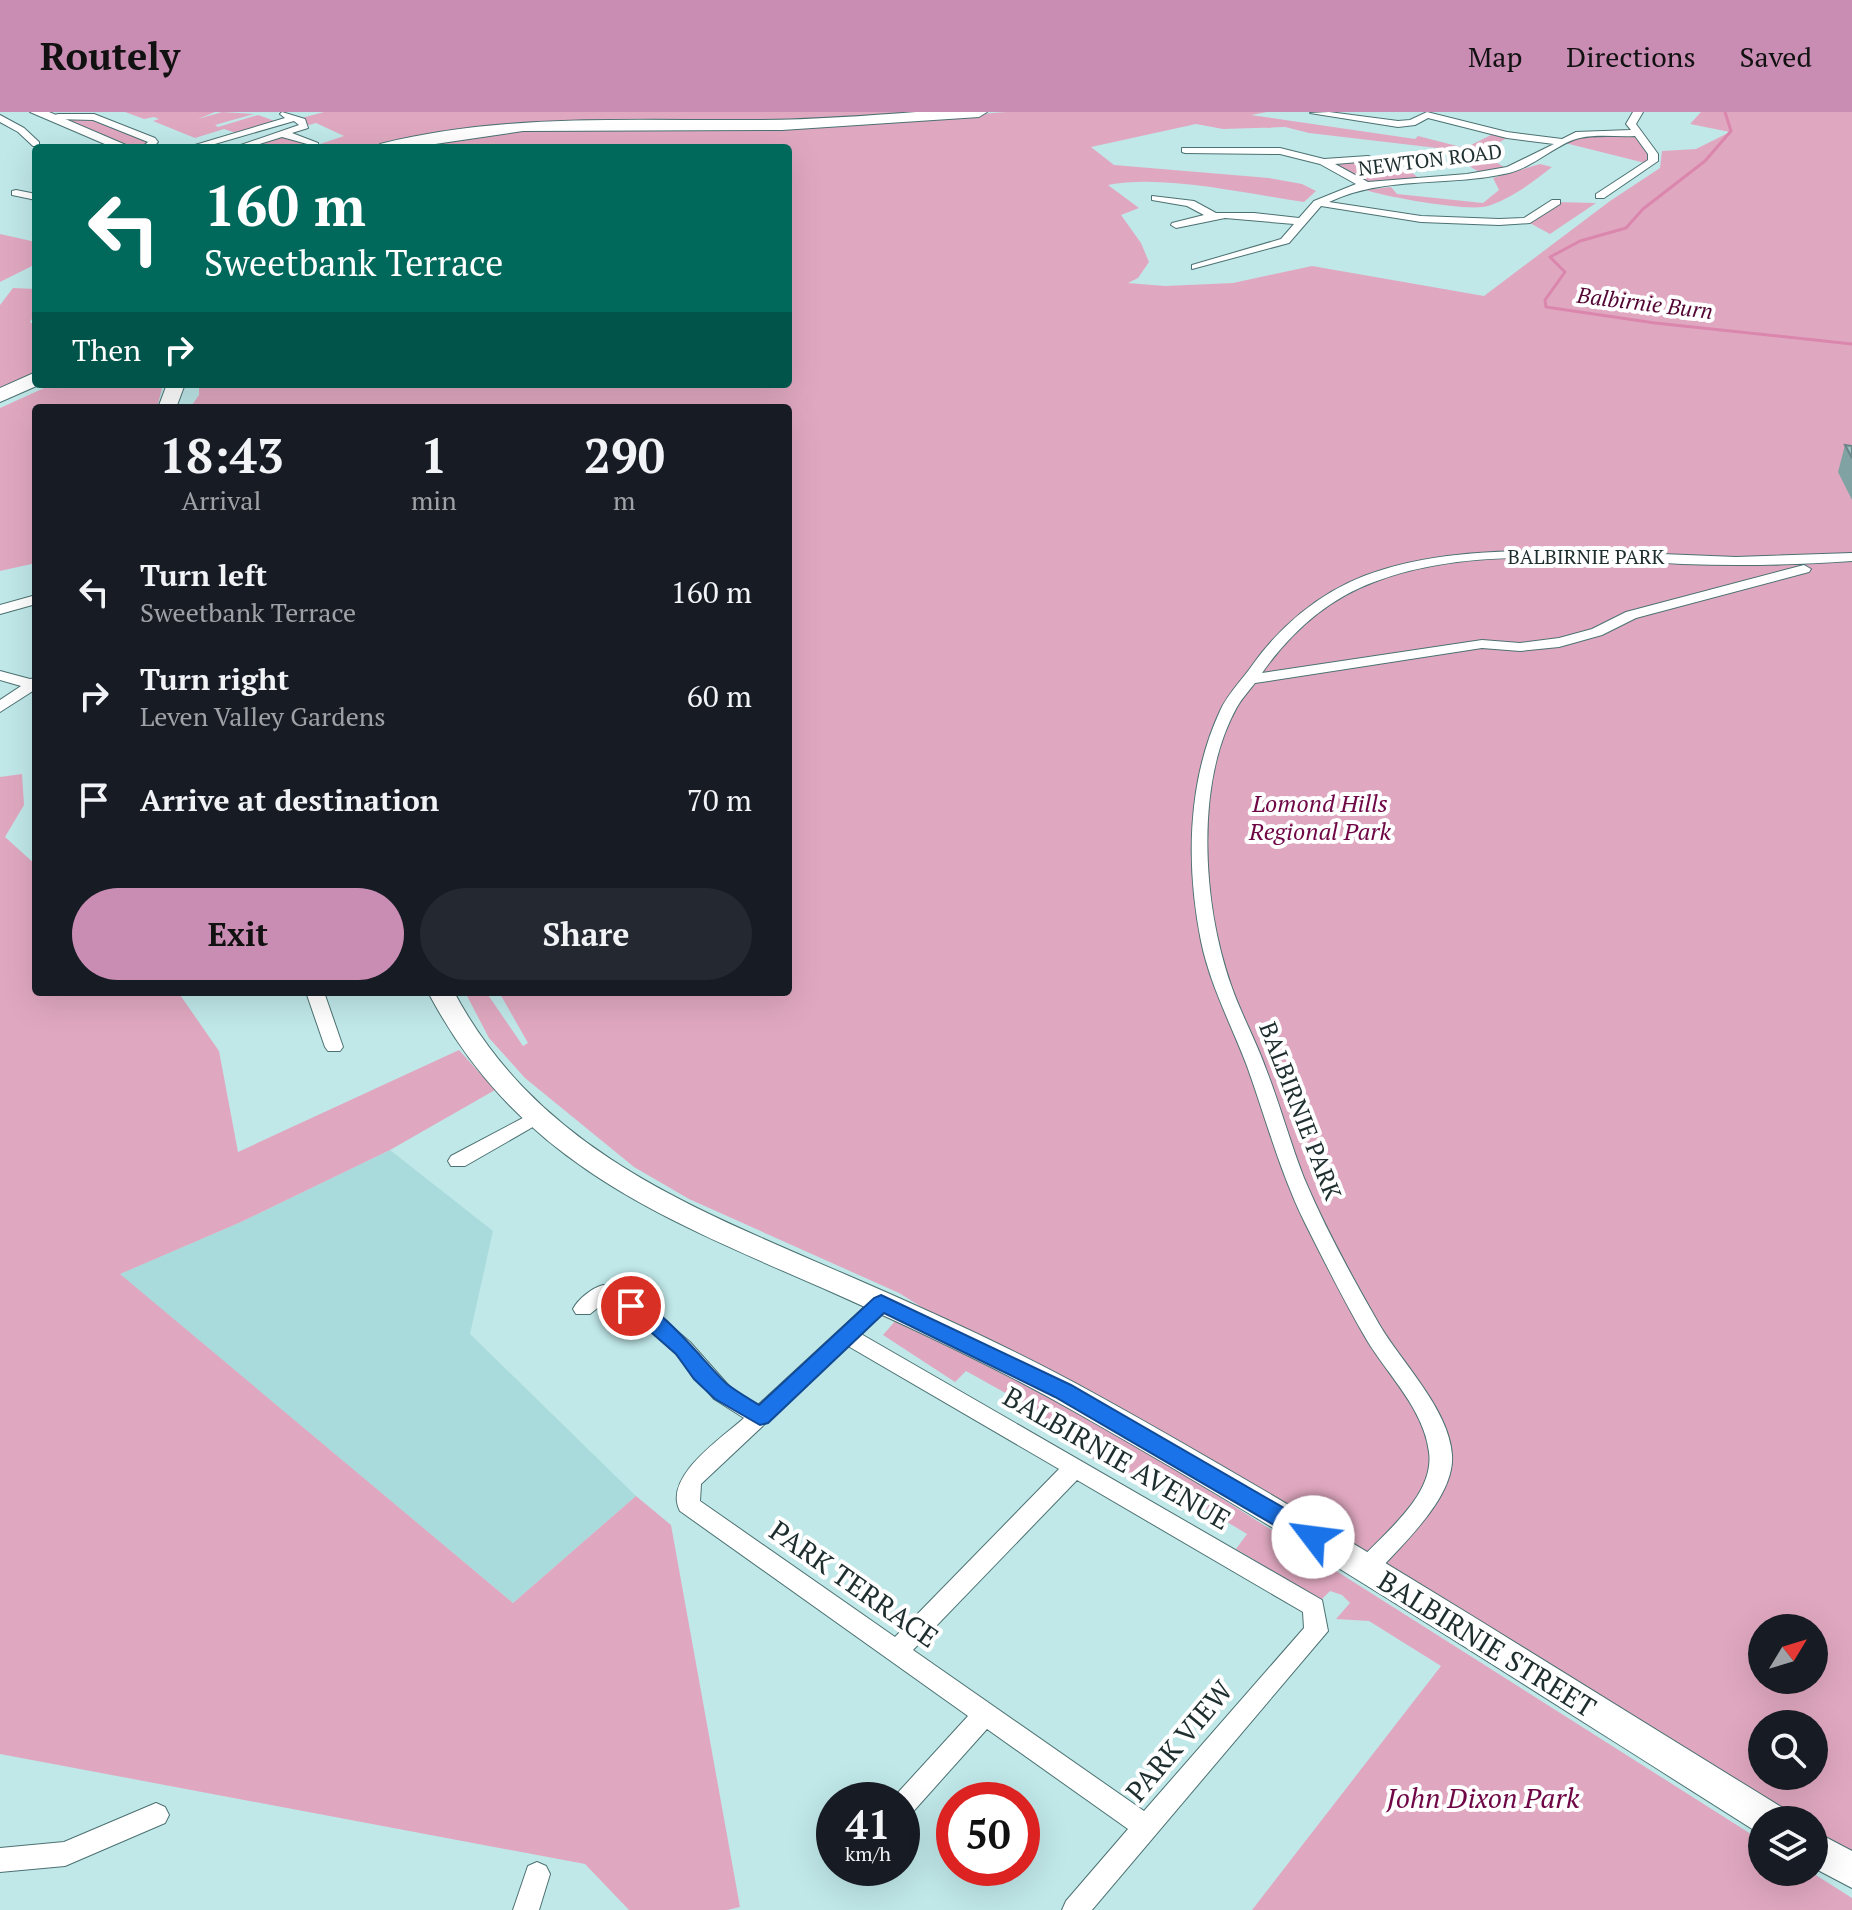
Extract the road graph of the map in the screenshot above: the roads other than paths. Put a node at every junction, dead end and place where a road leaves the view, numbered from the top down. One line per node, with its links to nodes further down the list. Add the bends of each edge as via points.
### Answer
1 (37, 112): 12 (main road)
2 (279, 112): 8 (street)
3 (979, 112): 20 (highway, via 813,124 534,124)
4 (1315, 113): 13 (street, via 1398,124 1427,115)
5 (1632, 113): 10 (street, via 1631,124)
6 (1, 114): 14 (street)
7 (58, 117): 9 (street, via 88,116)
8 (294, 118): 11 (street, via 305,123 302,129); 17 (street)
9 (123, 128): 12 (street); 16 (street, via 153,141)
10 (1638, 133): 13 (street, NEWTON ROAD, via 1576,135); 27 (street, via 1653,161)
11 (284, 134): 18 (street); 19 (street)
12 (95, 136): 15 (main road)
13 (1561, 142): 24 (street, NEWTON ROAD, via 1509,170)
14 (36, 144)
15 (116, 144)
16 (150, 144)
17 (204, 144)
18 (250, 144)
19 (312, 144)
20 (406, 144)
21 (1185, 150): 23 (street, via 1280,151)
22 (1368, 159): 23 (street)
23 (1324, 162): 24 (street)
24 (1364, 184): 30 (street, NEWTON ROAD)
25 (16, 193): 26 (street)
26 (32, 196)
27 (1600, 196)
28 (1156, 198): 31 (street, via 1190,203)
29 (1556, 202): 30 (street, via 1536,217 1499,222 1421,219)
30 (1318, 203): 32 (street, NEWTON ROAD)
31 (1211, 214): 32 (street); 33 (street)
32 (1303, 222): 34 (street, NEWTON ROAD, via 1285,241)
33 (1176, 225)
34 (1196, 267)
35 (32, 380): 36 (highway)
36 (0, 396)
37 (1852, 557): 38 (street, BALBIRNIE PARK)
38 (1820, 561): 42 (street, BALBIRNIE PARK, via 1631,615 1580,638 1509,649 1482,644); 42 (street, BALBIRNIE PARK, via 1548,552 1467,558 1387,573 1319,603 1264,655)
39 (32, 600): 40 (street)
40 (0, 610)
41 (0, 675): 43 (street)
42 (1250, 679): 56 (street, BALBIRNIE PARK, via 1227,710 1203,791 1205,905 1219,976 1298,1187 1372,1331 1429,1418 1441,1451 1440,1473 1427,1498)
43 (32, 683)
44 (32, 684): 45 (street)
45 (0, 707)
46 (316, 996): 48 (street)
47 (443, 996): 49 (main road, BALBIRNIE STREET, via 484,1064)
48 (334, 1047)
49 (538, 1116): 50 (street); 51 (main road, BALBIRNIE STREET, via 641,1193)
50 (458, 1161)
51 (881, 1303): 53 (street); 56 (main road, BALBIRNIE STREET, via 1087,1404)
52 (583, 1309): 54 (street, via 596,1289 631,1306 683,1348 722,1393)
53 (848, 1336): 54 (street); 55 (street, BALBIRNIE AVENUE)
54 (760, 1417): 58 (street, PARK TERRACE, via 690,1481 688,1505)
55 (1074, 1468): 57 (street, BALBIRNIE AVENUE); 58 (street)
56 (1367, 1568): 61 (main road, BALBIRNIE STREET)
57 (1314, 1607): 63 (street, PARK VIEW, via 1316,1631)
58 (897, 1651): 59 (street, PARK TERRACE)
59 (986, 1713): 60 (street); 63 (street, PARK TERRACE)
60 (920, 1786)
61 (1748, 1806)
62 (156, 1815): 65 (street, via 65,1854)
63 (1147, 1828): 69 (street, PARK VIEW)
64 (1828, 1856): 66 (main road)
65 (0, 1860)
66 (1852, 1871)
67 (537, 1874): 68 (street)
68 (526, 1910)
69 (1075, 1910)

